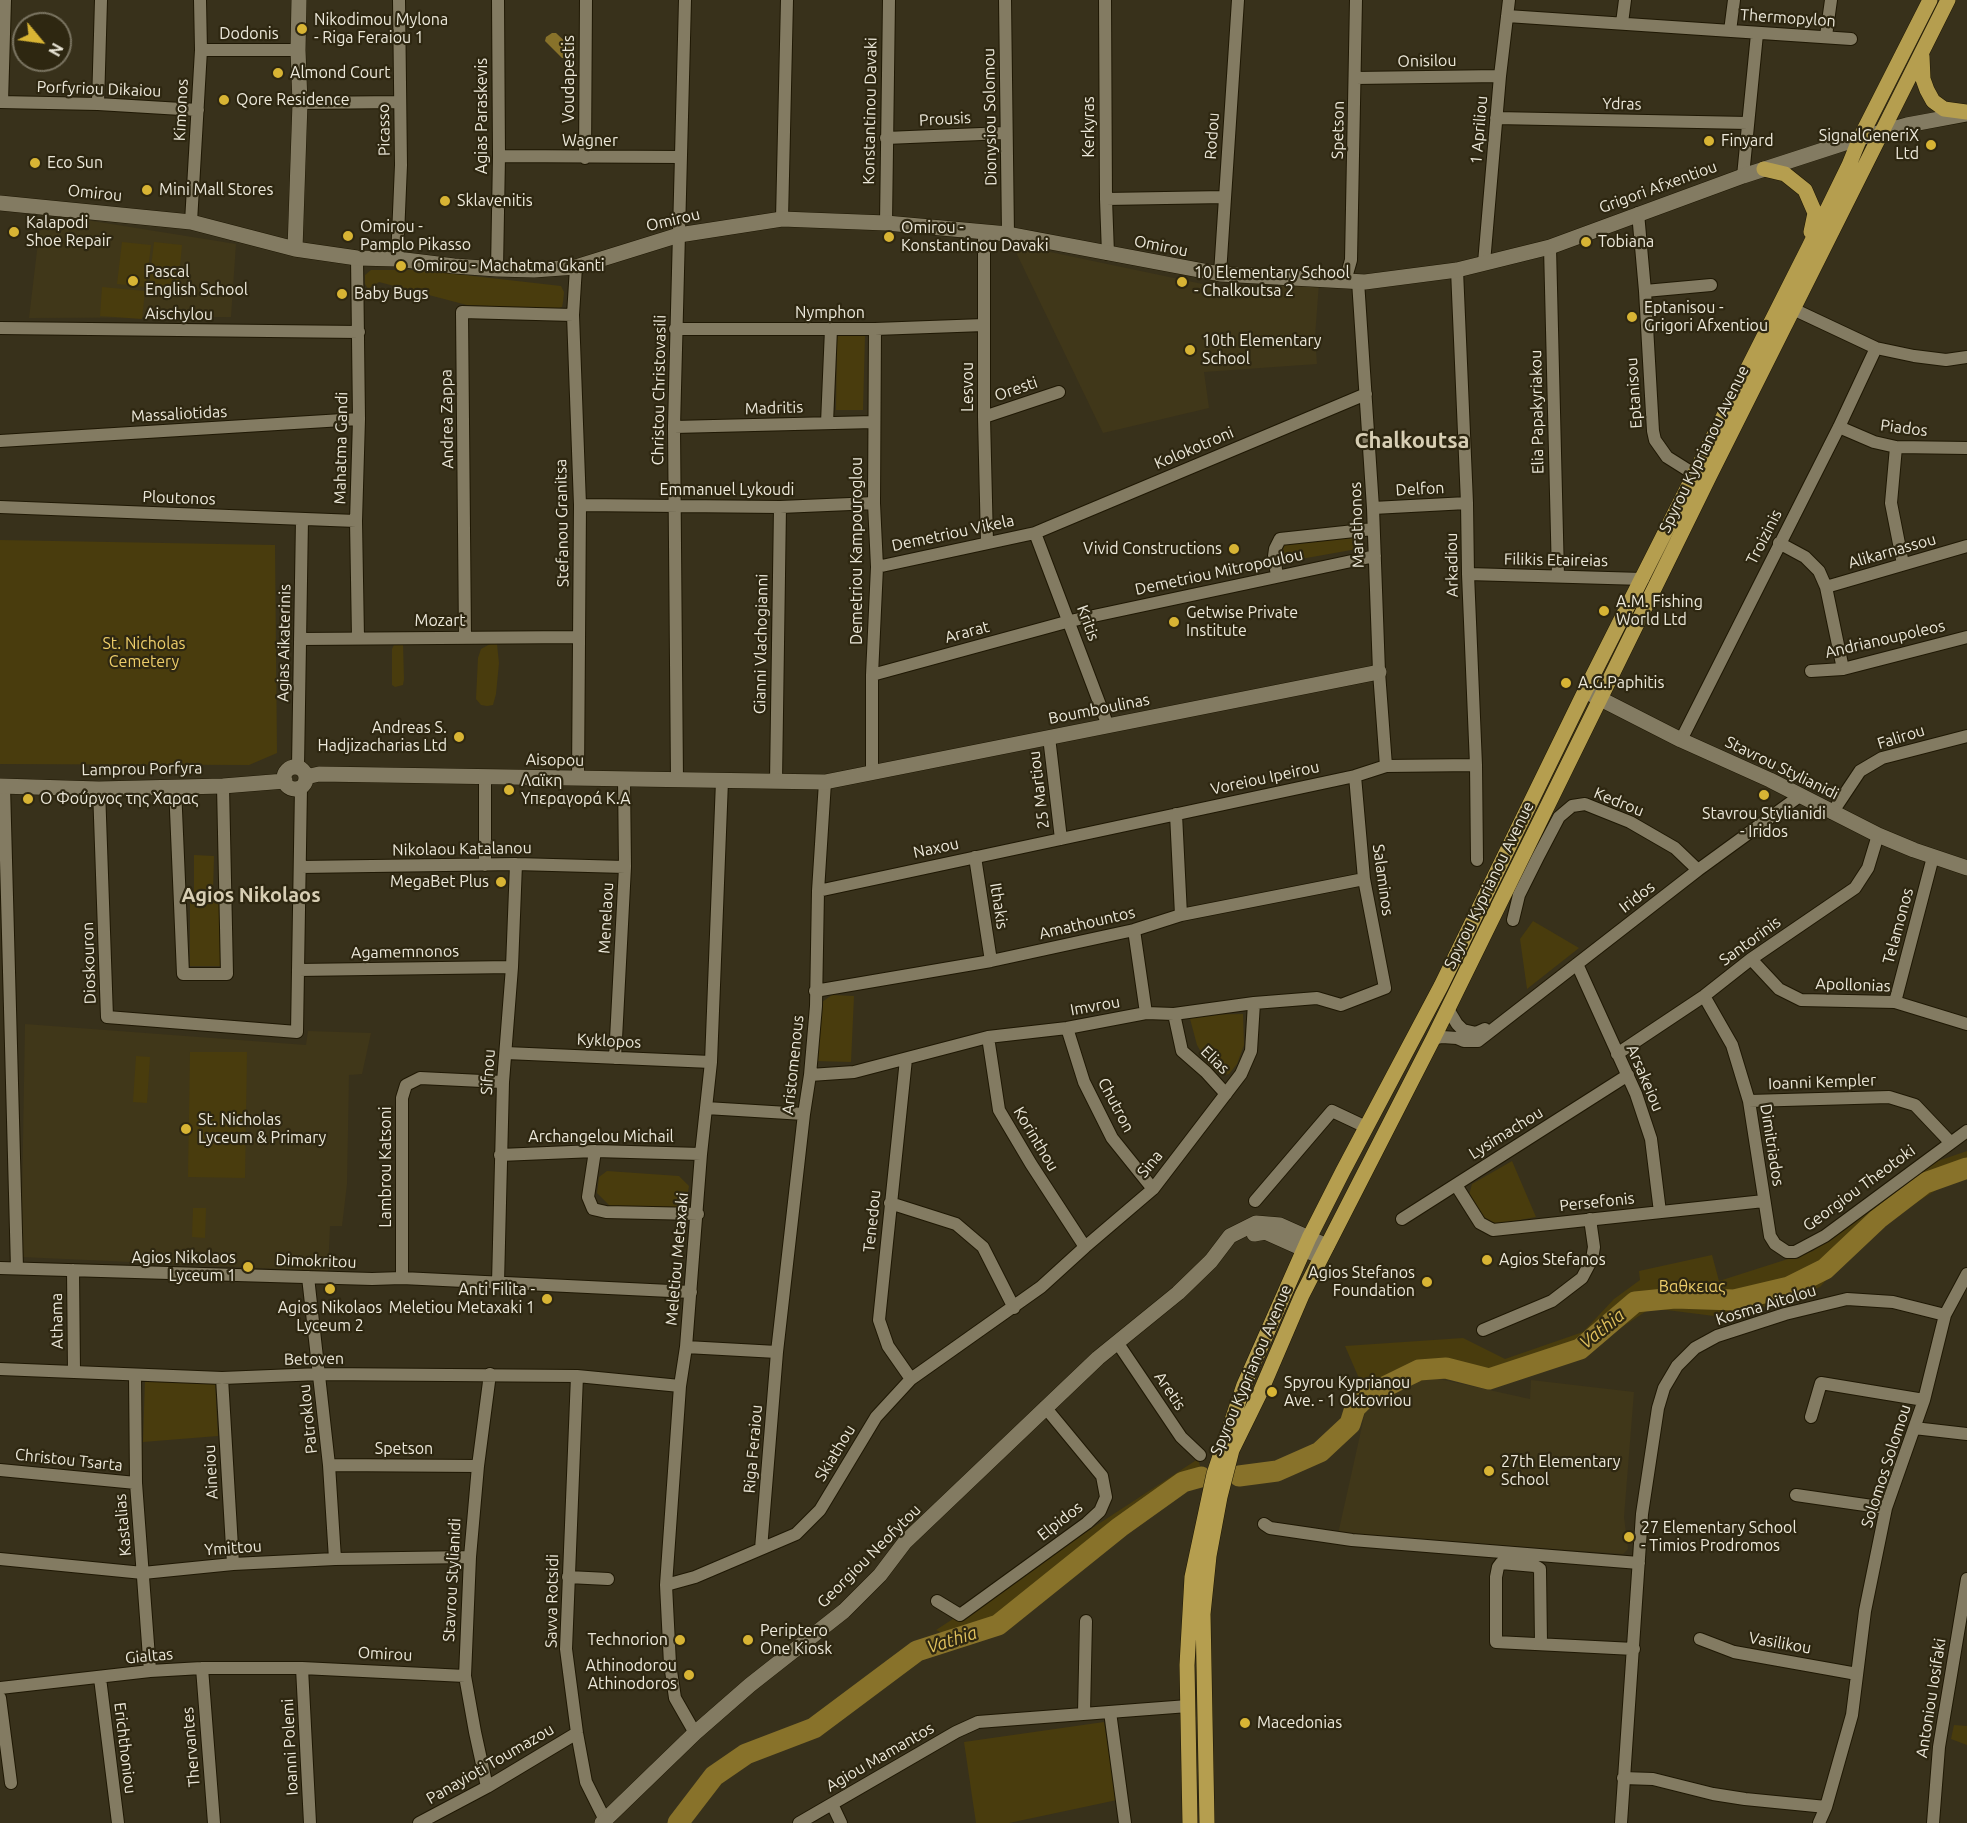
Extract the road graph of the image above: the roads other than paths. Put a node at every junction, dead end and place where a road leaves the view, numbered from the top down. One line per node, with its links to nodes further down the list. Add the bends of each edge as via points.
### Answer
1 (5, 0): 29 (street)
2 (100, 0): 36 (street)
3 (200, 0): 27 (street, Kimonos)
4 (299, 0): 28 (street)
5 (399, 0): 34 (street, Picasso)
6 (498, 0): 45 (street, Agias Paraskevis)
7 (586, 0): 47 (street, Voudapestis)
8 (685, 0): 46 (street, Christou Christovasili)
9 (787, 0): 54 (street)
10 (889, 0): 43 (street, Konstantinou Davaki)
11 (1005, 0): 42 (street, Dionysiou Solomou)
12 (1105, 0): 51 (street, Kerkyras)
13 (1238, 0): 50 (street, Rodou)
14 (1356, 0): 32 (street, Spetson)
15 (1509, 0): 21 (street, 1 Apriliou)
16 (1625, 0): 22 (street)
17 (1734, 0): 23 (street)
18 (1831, 0): 25 (street)
19 (1930, 0): 44 (main road, Spyrou Kyprianou Avenue)
20 (1948, 0): 30 (main road, Spyrou Kyprianou Avenue)
21 (1507, 16): 22 (street, Thermopylon); 31 (street, 1 Apriliou)
22 (1622, 23): 23 (street, Thermopylon)
23 (1730, 31): 24 (street, Thermopylon)
24 (1757, 34): 25 (street, Thermopylon); 40 (street)
25 (1826, 36): 26 (street, Thermopylon)
26 (1851, 39)
27 (201, 50): 28 (street, Dodonis); 37 (street, Kimonos)
28 (298, 50): 35 (street)
29 (2, 52): 33 (street)
30 (1922, 53): 38 (main road, via 1923,79 1933,101 1944,109); 41 (main road, Spyrou Kyprianou Avenue)
31 (1500, 76): 32 (street, Onisilou); 39 (street, 1 Apriliou)
32 (1355, 78): 66 (street, Spetson)
33 (1, 102): 36 (street, Porfyriou Dikaiou)
34 (400, 102): 35 (street); 65 (street, Picasso)
35 (300, 103): 62 (street)
36 (98, 104): 37 (street, Porfyriou Dikaiou)
37 (198, 110): 55 (street, Kimonos)
38 (1967, 113): 41 (street, Grigori Afxentiou)
39 (1496, 118): 40 (street, Ydras); 67 (street, 1 Apriliou)
40 (1748, 123): 49 (street)
41 (1883, 131): 44 (street, Grigori Afxentiou); 75 (main road, Spyrou Kyprianou Avenue)
42 (1005, 133): 43 (street, Prousis); 59 (street, Dionysiou Solomou)
43 (886, 138): 56 (street, Konstantinou Davaki)
44 (1860, 138): 48 (street, Grigori Afxentiou); 61 (main road, Spyrou Kyprianou Avenue)
45 (499, 156): 47 (street, Wagner); 69 (street, Agias Paraskevis)
46 (680, 157): 47 (street, Wagner); 58 (street, Christou Christovasili)
47 (585, 158)
48 (1764, 169): 49 (street, Grigori Afxentiou); 61 (main road, via 1785,174 1805,189 1815,213)
49 (1743, 176): 53 (street, Grigori Afxentiou)
50 (1225, 197): 51 (street); 71 (street, Rodou)
51 (1106, 199): 63 (street, Kerkyras)
52 (0, 203): 55 (street, Omirou)
53 (1638, 213): 60 (street, Grigori Afxentiou); 74 (street, Eptanisou)
54 (782, 219): 56 (street, Omirou); 58 (street, Omirou)
55 (191, 222): 62 (street, Omirou)
56 (886, 223): 57 (street, Omirou)
57 (984, 233): 59 (street, Omirou); 77 (street, Lesvou)
58 (679, 234): 68 (street, Omirou); 79 (street, Christou Christovasili)
59 (1008, 234): 63 (street, Omirou)
60 (1550, 247): 67 (street, Grigori Afxentiou); 116 (street, Elia Papakyriakou)
61 (1809, 247): 96 (main road, Spyrou Kyprianou Avenue)
62 (295, 249): 64 (street, Omirou)
63 (1108, 254): 71 (street, Omirou)
64 (357, 258): 65 (street, Omirou); 82 (street, Mahatma Gandi)
65 (397, 259): 69 (street, Omirou)
66 (1351, 260): 72 (street, Spetson); 72 (street)
67 (1484, 263): 70 (street, Grigori Afxentiou)
68 (576, 267): 69 (street, Omirou); 76 (street, Stefanou Granitsa)
69 (496, 269)
70 (1457, 270): 72 (street, Grigori Afxentiou); 98 (street, Arkadiou)
71 (1220, 274): 72 (street, Omirou)
72 (1356, 281): 86 (street, Marathonos)
73 (1711, 285): 74 (street)
74 (1645, 291): 96 (street, Eptanisou, via 1655,440 1667,457)
75 (1793, 309): 83 (street); 130 (main road, Spyrou Kyprianou Avenue)
76 (573, 315): 99 (street, Stefanou Granitsa); 123 (street, Andrea Zappa, via 462,312)
77 (984, 326): 81 (street, Nymphon); 87 (street, Lesvou)
78 (0, 328): 82 (street, Aischylou)
79 (675, 329): 80 (street, Nymphon); 91 (street, Christou Christovasili)
80 (831, 329): 81 (street, Nymphon); 90 (street)
81 (874, 329): 89 (street, Demetriou Kampouroglou)
82 (358, 332): 88 (street, Mahatma Gandi)
83 (1876, 348): 84 (street, via 1935,359); 92 (street, Troizinis)
84 (1967, 357)
85 (1059, 392): 87 (street, Oresti)
86 (1366, 394): 103 (street, Marathonos); 107 (street, Kolokotroni)
87 (984, 417): 108 (street, Lesvou)
88 (359, 420): 93 (street, Massaliotidas); 105 (street, Mahatma Gandi)
89 (874, 422): 90 (street, Madritis); 97 (street, Demetriou Kampouroglou)
90 (827, 423): 91 (street, Madritis)
91 (674, 427): 100 (street, Christou Christovasili)
92 (1839, 427): 94 (street, Piados); 109 (street, Troizinis)
93 (0, 441)
94 (1896, 447): 95 (street, Piados); 112 (street, via 1891,503)
95 (1967, 448)
96 (1694, 474): 117 (main road, Spyrou Kyprianou Avenue)
97 (874, 503): 102 (street, Emmanuel Lykoudi); 113 (street, Demetriou Kampouroglou)
98 (1467, 503): 103 (street, Delfon); 114 (street, Arkadiou)
99 (580, 505): 100 (street, Emmanuel Lykoudi); 120 (street, Stefanou Granitsa)
100 (674, 506): 102 (street, Emmanuel Lykoudi); 143 (street, Christou Christovasili)
101 (0, 507): 104 (street, Ploutonos)
102 (780, 507): 145 (street, Gianni Vlachogianni)
103 (1373, 508): 106 (street, Marathonos)
104 (302, 519): 105 (street, Ploutonos); 124 (street, Agias Aikaterinis)
105 (356, 521): 122 (street, Mahatma Gandi)
106 (1373, 529): 111 (street, Marathonos); 115 (street, via 1280,539 1274,556)
107 (1035, 533): 108 (street, Demetriou Vikela); 119 (street, Kritis)
108 (987, 542): 113 (street, Demetriou Vikela)
109 (1779, 543): 118 (street, via 1819,570); 134 (street, Troizinis)
110 (1967, 546): 112 (street, Alikarnassou)
111 (1375, 556): 115 (street, Demetriou Mitropoulou); 127 (street, Marathonos)
112 (1903, 564): 118 (street, Alikarnassou)
113 (877, 567): 128 (street, Demetriou Kampouroglou)
114 (1468, 574): 116 (street, Filikis Etaireias); 135 (street, Arkadiou)
115 (1277, 576): 119 (street, Demetriou Mitropoulou)
116 (1558, 576): 117 (street, Filikis Etaireias)
117 (1643, 579): 129 (main road, Spyrou Kyprianou Avenue)
118 (1826, 587): 125 (street)
119 (1070, 621): 128 (street, Ararat); 131 (street, Kritis)
120 (579, 637): 123 (street, Mozart); 141 (street, Stefanou Granitsa)
121 (1967, 637): 125 (street, Andrianoupoleos)
122 (358, 638): 123 (street, Mozart); 124 (street, Mozart)
123 (465, 638)
124 (300, 639): 138 (street, Agias Aikaterinis)
125 (1843, 669): 126 (street, Andrianoupoleos)
126 (1811, 671)
127 (1379, 672): 131 (street, Boumboulinas); 136 (street, Marathonos)
128 (872, 675): 137 (street, Demetriou Kampouroglou)
129 (1585, 691): 130 (street, Stavrou Stylianidi); 202 (main road, Spyrou Kyprianou Avenue, via 1441,986)
130 (1601, 699): 134 (street, Stavrou Stylianidi); 180 (main road, Spyrou Kyprianou Avenue)
131 (1108, 726): 133 (street, Boumboulinas)
132 (1967, 736): 152 (street, Falirou, via 1882,758 1860,771)
133 (1049, 737): 137 (street, Boumboulinas); 155 (street, 25 Martiou)
134 (1681, 740): 151 (street, Stavrou Stylianidi)
135 (1476, 765): 136 (street, Voreiou Ipeirou); 158 (street, Arkadiou)
136 (1386, 766): 139 (street, Voreiou Ipeirou)
137 (872, 772): 146 (street, Boumboulinas)
138 (306, 776): 140 (street, Aisopou); 148 (street, Lamprou Porfyra, via 293,767 286,771 285,781); 161 (street, Agias Aikaterinis)
139 (1355, 776): 153 (street, Voreiou Ipeirou); 165 (street, Salaminos)
140 (485, 777): 141 (street, Aisopou); 160 (street)
141 (578, 778): 142 (street, Aisopou)
142 (624, 779): 143 (street, Aisopou); 162 (street, Menelaou)
143 (677, 780): 144 (street, Aisopou)
144 (722, 781): 145 (street, Aisopou); 194 (street, Meletiou Metaxaki)
145 (776, 781): 146 (street, Aisopou)
146 (825, 782): 166 (street, Aristomenous)
147 (2, 786): 150 (street, Lamprou Porfyra); 190 (street)
148 (224, 786): 149 (street, Lamprou Porfyra); 149 (street, via 227,974 183,974)
149 (176, 787): 150 (street, Lamprou Porfyra)
150 (99, 789): 186 (street, Dioskouron, via 107,1017)
151 (1801, 795): 152 (street, Stavrou Stylianidi); 164 (street, Iridos)
152 (1832, 813): 154 (street, Stavrou Stylianidi)
153 (1176, 814): 155 (street, Voreiou Ipeirou); 167 (street)
154 (1878, 835): 157 (street, Stavrou Stylianidi); 170 (street, Santorinis, via 1868,868 1855,888)
155 (1061, 839): 156 (street, Naxou)
156 (975, 857): 166 (street, Naxou); 171 (street, Ithakis)
157 (1933, 857): 163 (street, Stavrou Stylianidi); 178 (street, Telamonos)
158 (1477, 860)
159 (516, 864): 160 (street, Nikolaou Katalanou); 162 (street, Nikolaou Katalanou); 173 (street, Sifnou)
160 (485, 865): 161 (street, Nikolaou Katalanou)
161 (300, 867): 174 (street, Agias Aikaterinis)
162 (625, 867): 192 (street, Menelaou)
163 (1967, 868)
164 (1698, 870): 168 (street, Kedrou, via 1675,848 1630,822 1585,804 1572,807 1559,817 1538,857 1519,894); 172 (street, Iridos)
165 (1364, 879): 167 (street, Amathountos); 175 (street, Salaminos)
166 (818, 891): 176 (street, Aristomenous)
167 (1181, 915): 169 (street, Amathountos)
168 (1513, 920)
169 (1134, 930): 171 (street, Amathountos); 181 (street)
170 (1751, 959): 177 (street, Santorinis); 178 (street, Apollonias, via 1779,989 1801,1000)
171 (991, 961): 176 (street, Amathountos)
172 (1577, 964): 184 (street, Iridos); 191 (street, Arsakeiou)
173 (512, 967): 174 (street, Agamemnonos); 189 (street, Sifnou)
174 (298, 970): 186 (street, Agias Aikaterinis)
175 (1385, 988): 179 (street, Imvrou, via 1341,1005 1317,998)
176 (815, 991): 195 (street, Aristomenous)
177 (1704, 996): 191 (street, Santorinis); 199 (street, Dimitriados, via 1732,1045)
178 (1895, 1002): 183 (street, Apollonias)
179 (1254, 1003): 182 (street, Imvrou); 198 (street, Sina, via 1251,1051)
180 (1448, 1009): 184 (street, via 1457,1024 1470,1033); 188 (main road, Spyrou Kyprianou Avenue)
181 (1146, 1013): 182 (street, Imvrou); 185 (street, Imvrou)
182 (1174, 1014): 198 (street, Elias, via 1182,1051)
183 (1967, 1024)
184 (1495, 1027): 188 (street, Iridos, via 1478,1041)
185 (1067, 1028): 187 (street, Imvrou); 209 (street, Chutron, via 1084,1082 1112,1138)
186 (297, 1032)
187 (988, 1036): 193 (street, Imvrou); 218 (street, Korinthou, via 999,1110)
188 (1433, 1039): 219 (main road, Spyrou Kyprianou Avenue)
189 (506, 1053): 192 (street, Kyklopos); 197 (street, Sifnou)
190 (6, 1054): 222 (street)
191 (1617, 1054): 196 (street, Arsakeiou)
192 (615, 1058): 194 (street, Kyklopos)
193 (906, 1059): 195 (street, Imvrou, via 854,1072); 212 (street, Tenedou)
194 (711, 1062): 200 (street, Meletiou Metaxaki)
195 (810, 1075): 201 (street, Aristomenous)
196 (1628, 1075): 208 (street, Lysimachou); 213 (street, Arsakeiou, via 1651,1139)
197 (503, 1082): 207 (street, Sifnou); 226 (street, Lambrou Katsoni, via 420,1077 406,1085 402,1098)
198 (1226, 1094): 209 (street, Sina)
199 (1749, 1101): 204 (street, Ioanni Kempler, via 1889,1097 1915,1105); 211 (street, Dimitriados)
200 (706, 1108): 201 (street); 206 (street, Meletiou Metaxaki)
201 (804, 1114): 234 (street, Aristomenous)
202 (1366, 1127): 210 (street, via 1332,1111); 217 (main road, Spyrou Kyprianou Avenue)
203 (1967, 1131): 204 (street, Georgiou Theotoki)
204 (1951, 1143): 211 (street, Georgiou Theotoki, via 1825,1236 1796,1252 1787,1252 1775,1244)
205 (595, 1151): 206 (street, Archangelou Michail); 207 (street, Archangelou Michail); 214 (street, via 588,1197 593,1209)
206 (701, 1154): 214 (street, Meletiou Metaxaki)
207 (500, 1155): 227 (street, Sifnou)
208 (1456, 1185): 215 (street, Lysimachou); 216 (street, Persefonis, via 1480,1224 1493,1230)
209 (1153, 1189): 218 (street, Sina)
210 (1256, 1201)
211 (1764, 1201): 213 (street, Persefonis)
212 (890, 1203): 229 (street, via 956,1224 983,1247); 242 (street, Tenedou, via 879,1320 888,1346)
213 (1660, 1212): 216 (street, Persefonis)
214 (698, 1214): 228 (street, Meletiou Metaxaki)
215 (1402, 1219)
216 (1590, 1219): 231 (street, via 1594,1247 1582,1278 1552,1301)
217 (1306, 1244): 219 (street, Georgiou Neofytou); 220 (street, Georgiou Neofytou, via 1265,1232 1252,1234); 220 (street, Georgiou Neofytou, via 1280,1225 1256,1222 1230,1236); 281 (main road, Spyrou Kyprianou Avenue, via 1244,1385 1214,1474 1192,1577)
218 (1084, 1247): 229 (street, Sina)
219 (1324, 1252): 291 (main road, Spyrou Kyprianou Avenue, via 1232,1450 1220,1497 1203,1614)
220 (1211, 1261): 232 (street, Georgiou Neofytou)
221 (0, 1268): 222 (street, Dimokritou)
222 (17, 1268): 223 (street, Dimokritou)
223 (73, 1270): 225 (street, Dimokritou); 236 (street, Athama)
224 (1967, 1274): 230 (street, Solomos Solomou)
225 (308, 1277): 226 (street, Dimokritou); 237 (street, Patroklou)
226 (402, 1278): 227 (street, Dimokritou)
227 (498, 1283): 228 (street, Dimokritou)
228 (691, 1292): 233 (street, Meletiou Metaxaki)
229 (1014, 1308): 242 (street, Skiathou)
230 (1945, 1315): 244 (street, Solomos Solomou); 261 (street, Kosma Aitolou, via 1893,1302 1847,1299 1785,1314 1695,1347 1677,1366 1658,1408)
231 (1483, 1330)
232 (1117, 1342): 245 (street, Georgiou Neofytou); 249 (street, Aretis, via 1181,1437)
233 (686, 1347): 234 (street); 243 (street, Meletiou Metaxaki)
234 (777, 1352): 257 (street, Riga Feraiou)
235 (0, 1370): 236 (street, Betoven)
236 (74, 1371): 239 (street, Betoven)
237 (320, 1374): 238 (street, Betoven); 241 (street, Betoven); 250 (street, Patroklou)
238 (490, 1374): 240 (street, Betoven); 251 (street, Stavrou Stylianidi)
239 (135, 1376): 241 (street, Betoven); 253 (street, Kastalias)
240 (577, 1376): 243 (street, Betoven); 264 (street, Savva Rotsidi)
241 (222, 1378): 262 (street, Aineiou)
242 (910, 1379): 257 (street, Skiathou, via 876,1417 820,1510 796,1534)
243 (680, 1386): 267 (street, Meletiou Metaxaki)
244 (1924, 1400): 246 (street, via 1821,1383); 247 (street, Solomos Solomou)
245 (1045, 1407): 268 (street, Elpidos, via 1102,1476 1106,1497 1100,1510 960,1615); 285 (street, Georgiou Neofytou, via 905,1542 880,1575 844,1611)
246 (1811, 1417)
247 (1914, 1428): 248 (street); 255 (street, Solomos Solomou)
248 (1967, 1434)
249 (1200, 1455)
250 (329, 1465): 251 (street, Spetson); 260 (street, Patroklou)
251 (478, 1466): 258 (street, Stavrou Stylianidi)
252 (0, 1470): 253 (street, Christou Tsarta)
253 (136, 1483): 263 (street, Kastalias)
254 (1796, 1494): 255 (street)
255 (1886, 1508): 276 (street, Solomos Solomou)
256 (1264, 1524): 261 (street, via 1352,1539)
257 (762, 1549): 267 (street, Skiathou)
258 (470, 1557): 260 (street, Ymittou); 277 (street, Stavrou Stylianidi)
259 (0, 1559): 263 (street, Ymittou)
260 (335, 1559): 262 (street, Ymittou)
261 (1639, 1563): 272 (street, Kosma Aitolou)
262 (233, 1564): 263 (street, Ymittou)
263 (143, 1573): 275 (street, Kastalias)
264 (568, 1576): 265 (street); 284 (street, Savva Rotsidi, via 566,1649)
265 (608, 1579)
266 (1967, 1579): 303 (street, Antoniou Iosifaki, via 1939,1747)
267 (666, 1585): 285 (street, Meletiou Metaxaki, via 675,1698)
268 (937, 1601)
269 (1086, 1621): 283 (street)
270 (1700, 1639): 276 (street, Vasilikou, via 1734,1652)
271 (1541, 1643): 271 (street, via 1495,1641 1496,1577 1502,1563 1540,1569); 272 (street)
272 (1634, 1649): 286 (street, Kosma Aitolou)
273 (202, 1668): 274 (street, Gialtas); 275 (street, Gialtas); 294 (street, Thervantes)
274 (302, 1668): 277 (street, Omirou); 295 (street, Ioanni Polemi)
275 (150, 1671): 278 (street, Gialtas)
276 (1857, 1674): 290 (street, Solomos Solomou, via 1852,1715)
277 (465, 1676): 288 (street, Stavrou Stylianidi)
278 (100, 1678): 279 (street, Gialtas); 293 (street, Erichthoniou)
279 (0, 1688)
280 (0, 1698): 287 (street)
281 (1188, 1706): 282 (street); 300 (main road, Spyrou Kyprianou Avenue)
282 (1110, 1712): 283 (street); 299 (street)
283 (1084, 1713): 289 (street, Agiou Mamantos, via 978,1722)
284 (577, 1733): 288 (street, Panayioti Toumazou); 292 (street, Savva Rotsidi, via 586,1782)
285 (695, 1733): 292 (street, Georgiou Neofytou)
286 (1623, 1778): 290 (street, via 1653,1779 1745,1799); 301 (street, Kosma Aitolou)
287 (11, 1783)
288 (487, 1787): 296 (street, Panayioti Toumazou)
289 (832, 1804): 297 (street, Agiou Mamantos); 298 (street)
290 (1826, 1807): 302 (street, Solomos Solomou)
291 (1210, 1820)
292 (604, 1821)
293 (118, 1823)
294 (214, 1823)
295 (310, 1823)
296 (419, 1823)
297 (799, 1823)
298 (841, 1823)
299 (1125, 1823)
300 (1190, 1823)
301 (1621, 1823)
302 (1819, 1823)
303 (1933, 1823)

